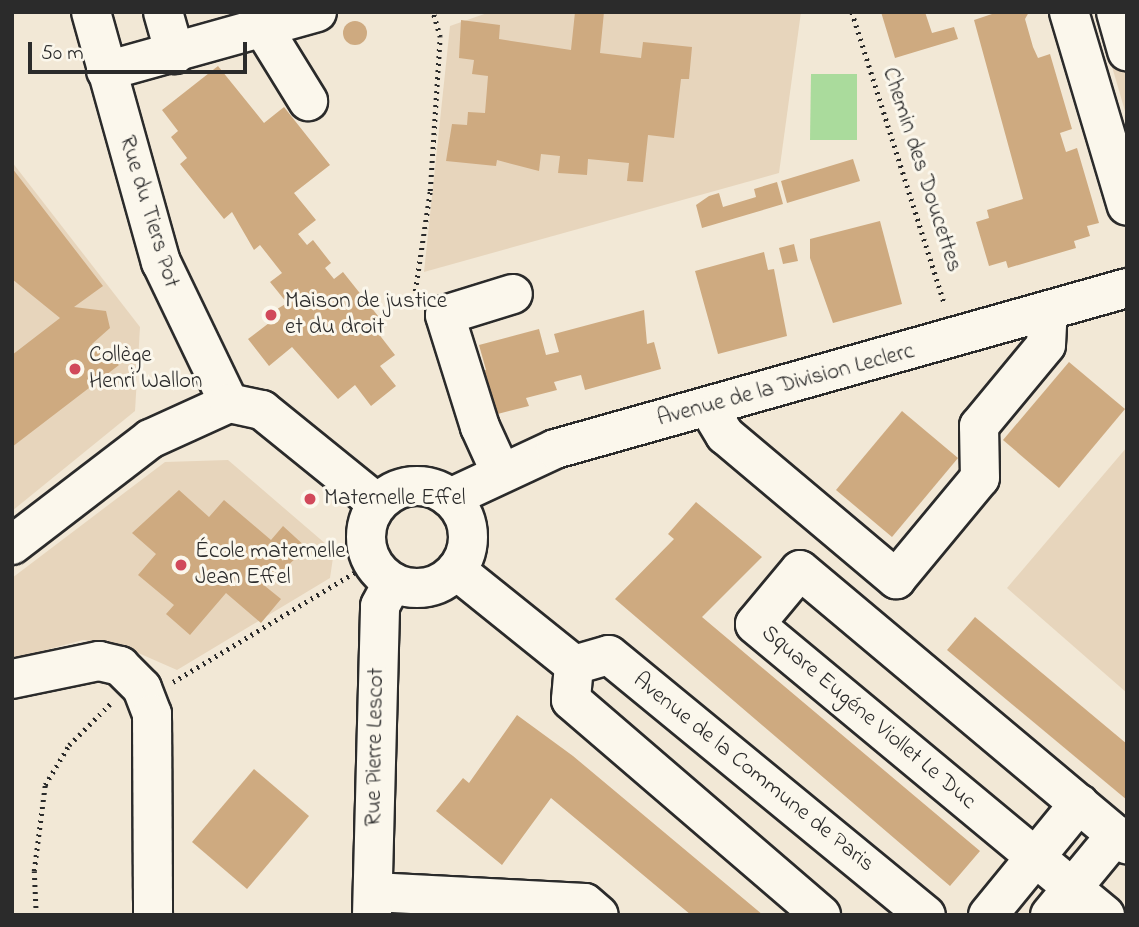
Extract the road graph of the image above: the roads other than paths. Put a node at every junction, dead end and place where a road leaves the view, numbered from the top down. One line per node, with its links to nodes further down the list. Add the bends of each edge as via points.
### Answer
1 (91, 12): 9 (street, Rue du Tiers Pot)
2 (163, 12): 8 (street)
3 (317, 12): 6 (street)
4 (1069, 12): 11 (street)
5 (1115, 12): 7 (street)
6 (263, 28): 8 (street); 10 (street)
7 (1127, 51)
8 (175, 54): 9 (street)
9 (106, 71): 15 (street, Rue du Tiers Pot, via 161,262)
10 (308, 101)
11 (1127, 206)
12 (1127, 288): 14 (street, Avenue de la Division Leclerc)
13 (513, 294): 17 (street, via 445,315 480,427)
14 (1048, 312): 16 (street, Avenue de la Division Leclerc); 16 (street, via 1045,345 979,426 981,478 896,579 725,435)
15 (229, 403): 19 (street, via 262,410); 20 (street, via 150,439)
16 (708, 407): 17 (street, Avenue de la Division Leclerc, via 555,449)
17 (501, 473): 18 (street, Avenue de la Division Leclerc)
18 (450, 498): 19 (street, via 421,486 390,494); 21 (street, via 467,524 468,540)
19 (378, 505): 22 (street, via 368,547)
20 (12, 545)
21 (457, 570): 22 (street, via 427,587); 23 (street)
22 (393, 582): 29 (street, Rue Pierre Lescot, via 380,607)
23 (574, 666): 32 (street, via 570,700); 33 (street, Avenue de la Commune de Paris, via 609,655)
24 (12, 679): 30 (street, via 99,661 120,666 142,688 152,714)
25 (1079, 804): 26 (street, Square Eugéne Viollet Le Duc); 27 (street); 27 (street, Square Eugéne Viollet Le Duc, via 800,570 755,624)
26 (1122, 840): 28 (street)
27 (1035, 857): 28 (street, Square Eugéne Viollet Le Duc); 34 (street)
28 (1061, 901): 35 (street, Square Eugéne Viollet Le Duc)
29 (372, 903): 31 (street, via 584,903)
30 (153, 915)
31 (598, 915)
32 (821, 915)
33 (926, 915)
34 (988, 915)
35 (1105, 915)

